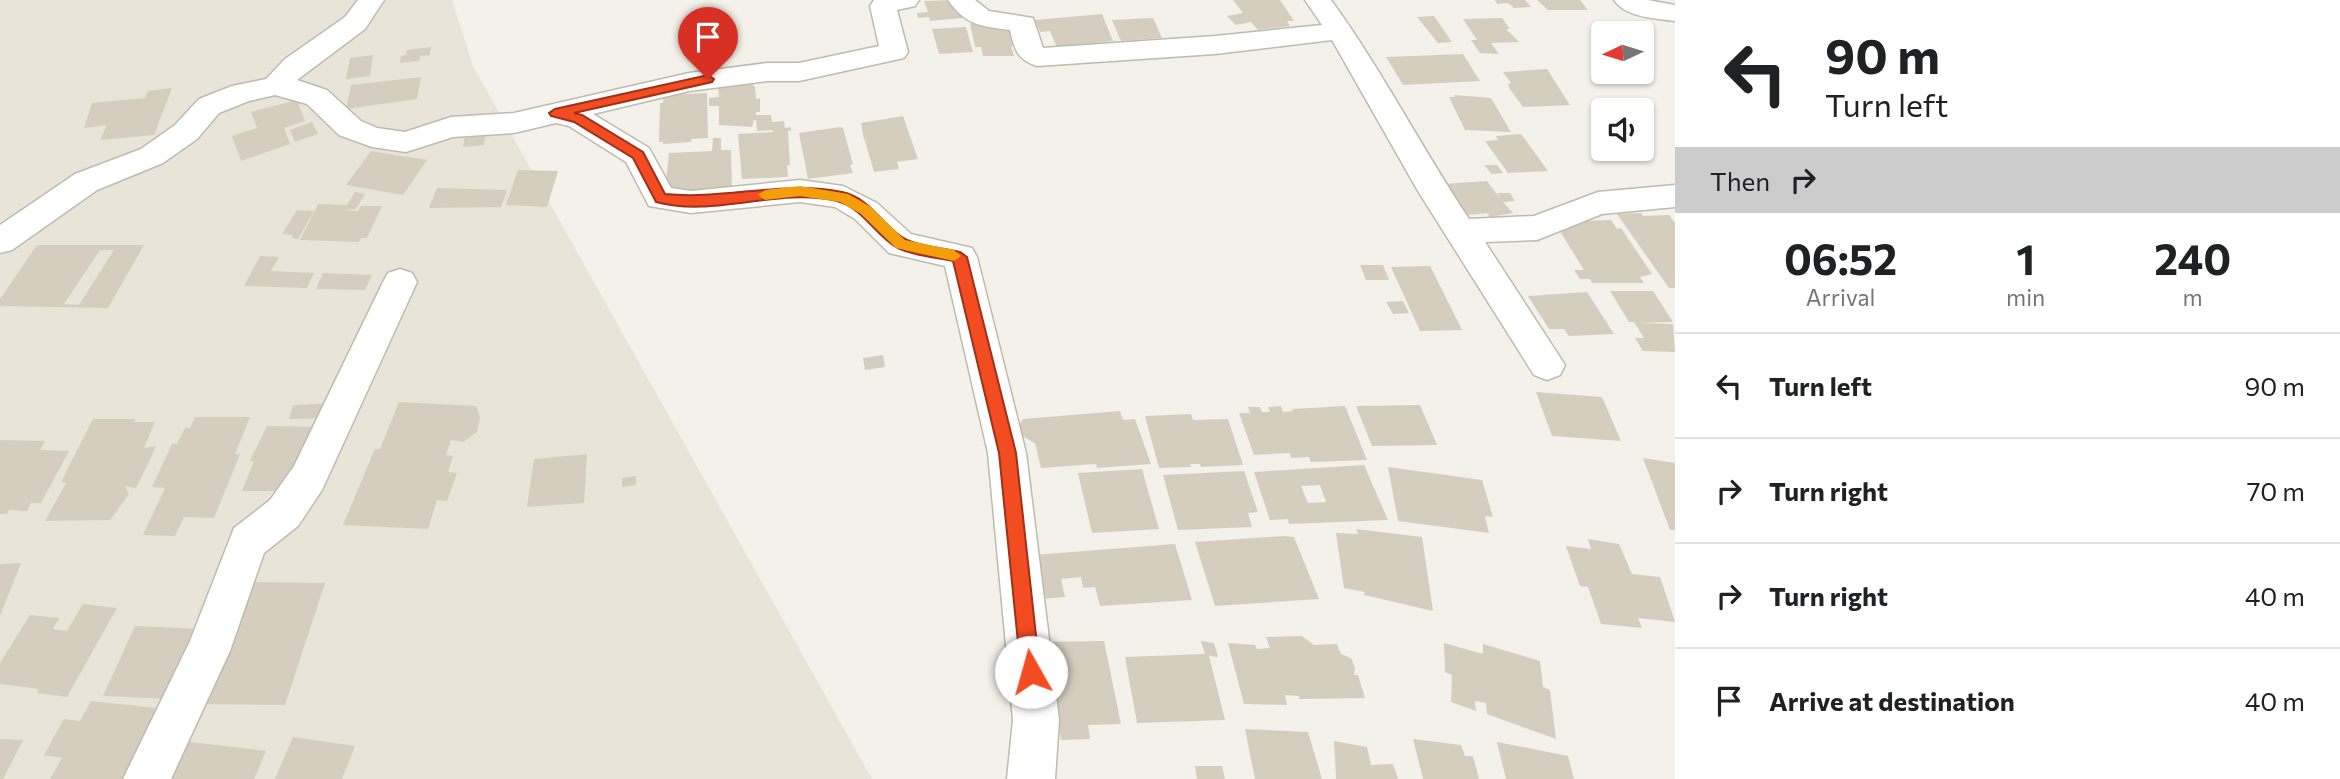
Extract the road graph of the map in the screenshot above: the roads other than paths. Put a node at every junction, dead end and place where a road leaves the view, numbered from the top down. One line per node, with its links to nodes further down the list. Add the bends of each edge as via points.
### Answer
1 (371, 0): 8 (street, via 355,23 295,65)
2 (906, 0): 9 (street, via 884,6 894,52 799,72 689,82)
3 (961, 0): 7 (street, via 979,18 1023,24 1028,50 1037,57)
4 (1318, 0): 7 (street)
5 (1627, 0): 6 (street, via 1645,9)
6 (1675, 13)
7 (1339, 31): 11 (street)
8 (275, 86): 9 (street, via 317,97 350,128 406,142 451,127 514,123); 12 (street, via 209,106 186,132 152,156 86,182)
9 (555, 113): 16 (street, via 578,118 638,155 660,198 691,201 800,191 843,197 866,211 901,244 960,257 1007,453 1036,720)
10 (1675, 196): 11 (street, via 1598,203 1537,228)
11 (1460, 231): 14 (street)
12 (0, 241)
13 (400, 282): 15 (street, via 309,478 284,513 247,541 208,651)
14 (1547, 365)
15 (147, 779)
16 (1031, 779)

